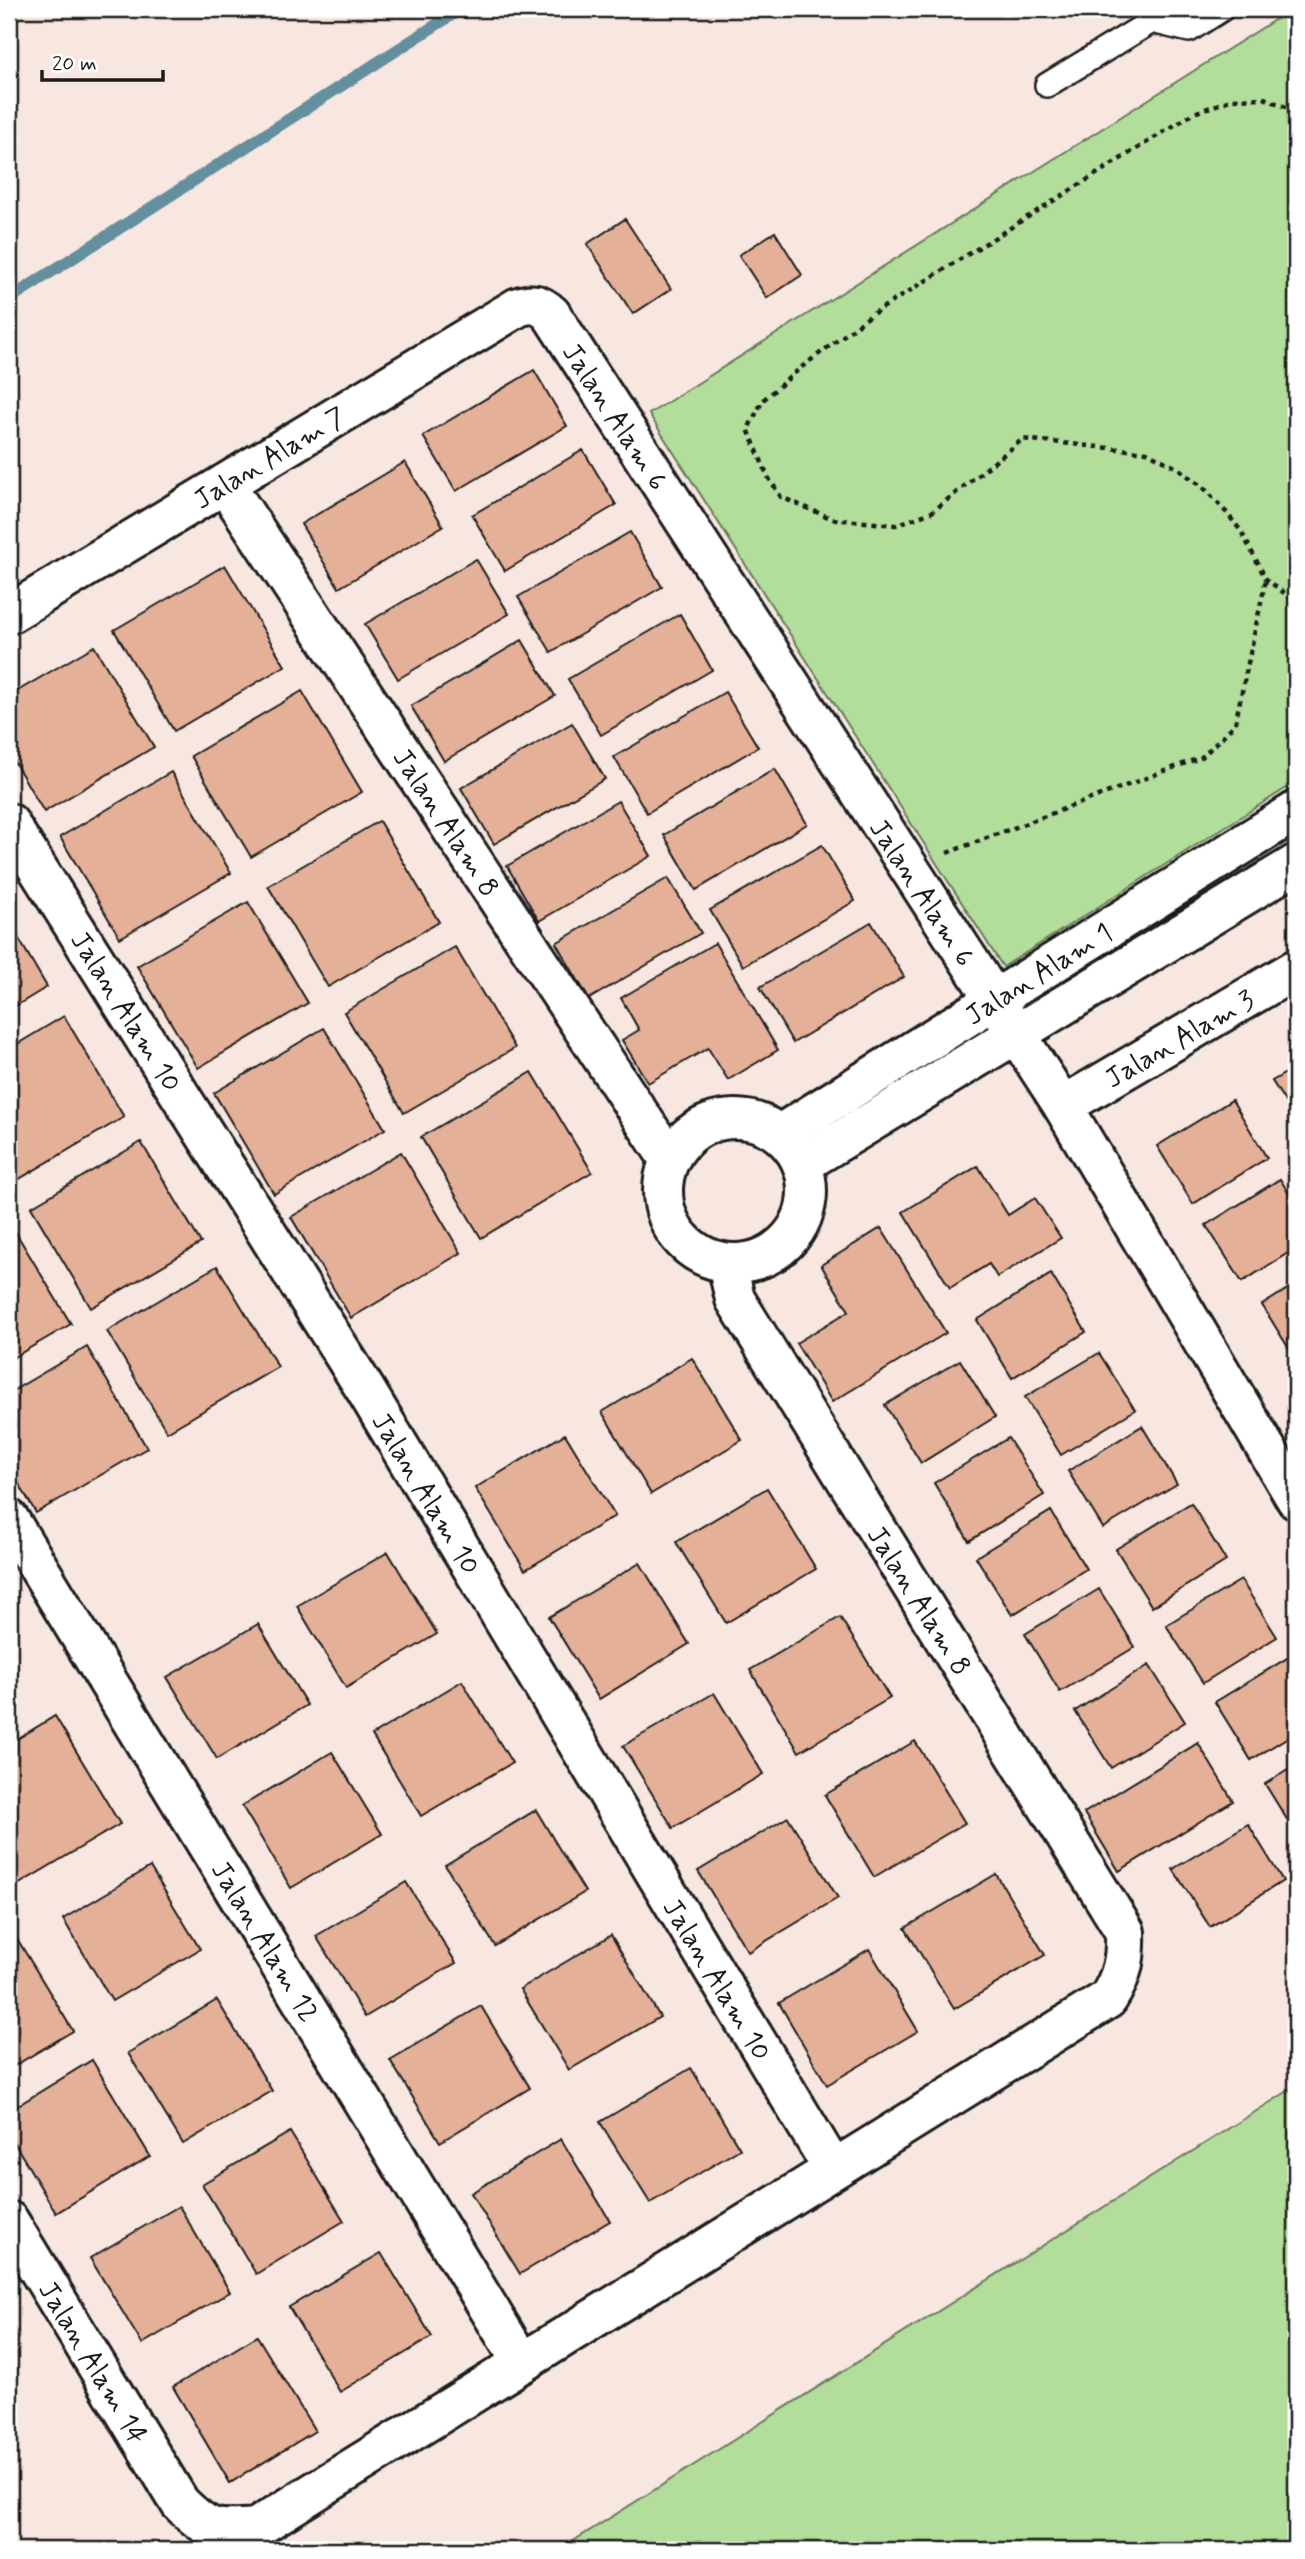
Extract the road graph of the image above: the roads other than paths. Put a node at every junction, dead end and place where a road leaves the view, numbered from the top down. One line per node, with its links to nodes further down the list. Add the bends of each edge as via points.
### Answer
1 (1222, 9): 2 (lane, via 1189,30 1152,21)
2 (1047, 85)
3 (530, 303): 4 (street, Jalan Alam 7, via 518,306); 10 (street, Jalan Alam 6, via 551,314)
4 (225, 484): 5 (street, Jalan Alam 7); 14 (street, Jalan Alam 8)
5 (9, 614)
6 (1296, 811): 10 (street, Jalan Alam 1)
7 (9, 823): 20 (street, Jalan Alam 10, via 365,1389)
8 (1296, 864): 11 (street, Jalan Alam 1)
9 (1296, 969): 12 (street, Jalan Alam 3)
10 (993, 1001): 11 (street, Jalan Alam 6); 13 (street, Jalan Alam 1)
11 (1015, 1035): 12 (street, Jalan Alam 6); 15 (street, Jalan Alam 1)
12 (1063, 1106): 17 (street, Jalan Alam 6)
13 (780, 1134): 14 (street, via 761,1123 718,1120 698,1128); 15 (street)
14 (668, 1159): 16 (street, via 662,1193 670,1226 694,1251)
15 (802, 1164): 16 (street, via 808,1188 805,1213 793,1235 775,1252 752,1262)
16 (727, 1264): 19 (street, Jalan Alam 8, via 735,1299)
17 (1296, 1499)
18 (9, 1520): 22 (street, Jalan Alam 12)
19 (1125, 1932): 20 (street, Jalan Alam 14, via 1124,1969 1108,1999)
20 (833, 2169): 22 (street, Jalan Alam 14)
21 (9, 2221): 22 (street, Jalan Alam 14, via 180,2503 200,2523 220,2530 256,2528)
22 (522, 2363)

